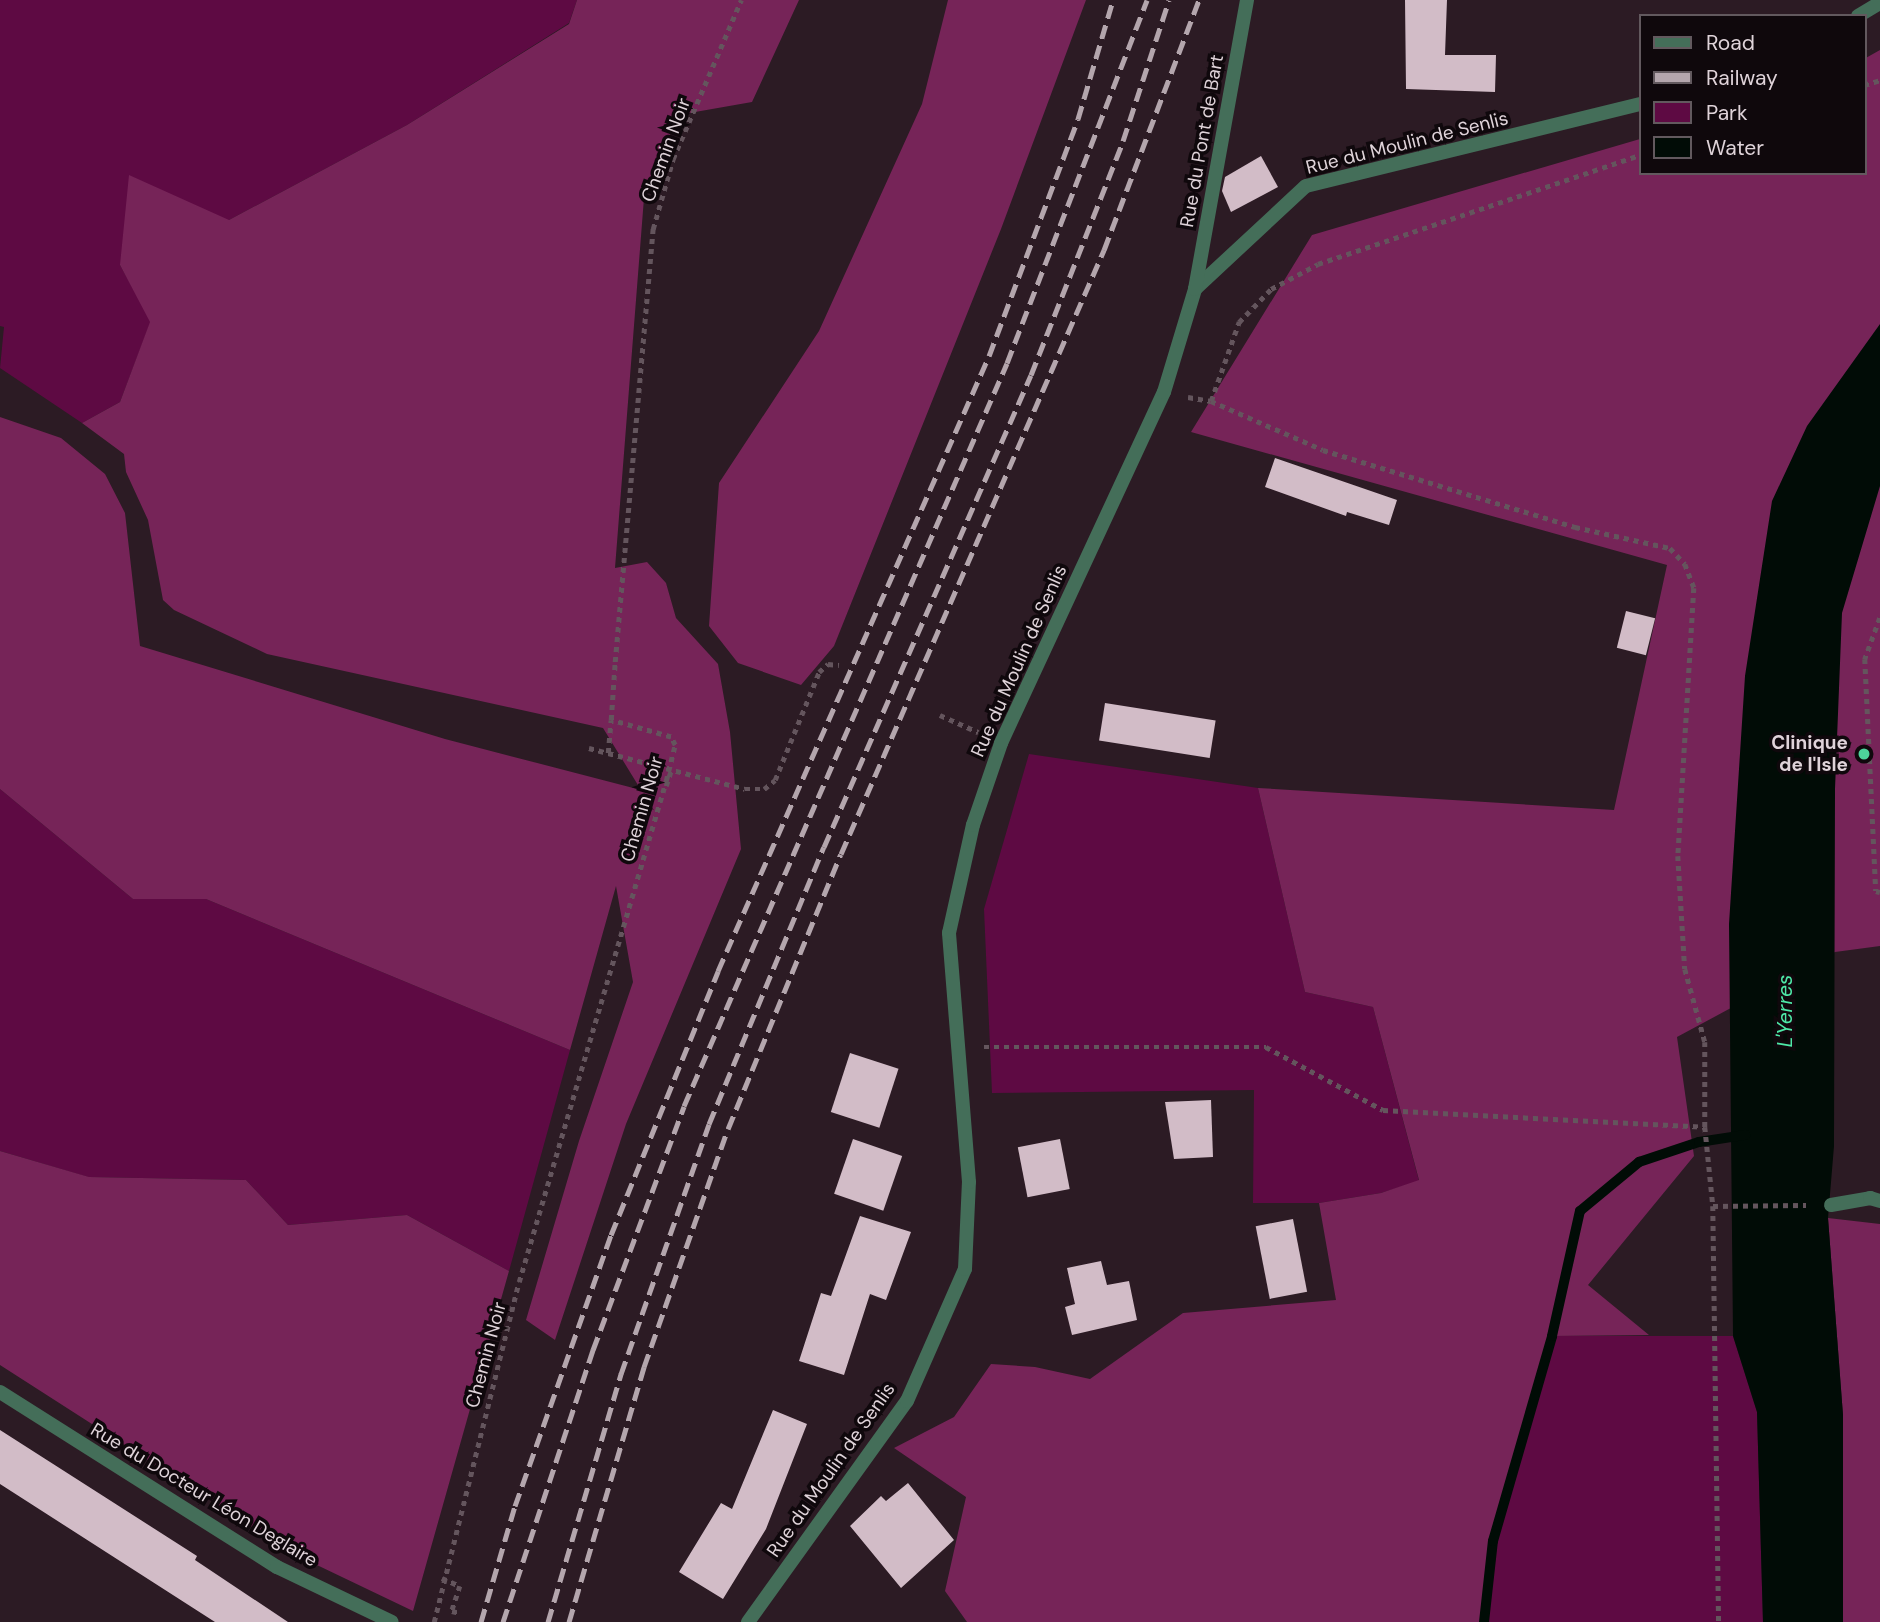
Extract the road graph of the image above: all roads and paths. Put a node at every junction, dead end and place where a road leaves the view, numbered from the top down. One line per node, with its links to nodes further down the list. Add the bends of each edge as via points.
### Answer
1 (741, 0): 11 (path, Chemin Noir, via 673,159 653,229)
2 (1247, 0): 7 (street, Rue du Pont de Bart)
3 (1880, 3): 4 (street)
4 (1861, 14)
5 (1638, 104): 7 (street, Rue du Moulin de Senlis, via 1306,186)
6 (1638, 156): 19 (path, via 1318,264 1271,289 1239,322 1211,401 1323,450 1575,527 1670,548 1685,564 1693,587 1678,856 1685,969 1705,1042)
7 (1195, 289): 12 (street, Rue du Moulin de Senlis, via 1164,392)
8 (1880, 618): 17 (path, via 1865,659 1876,891)
9 (839, 665): 15 (path, via 828,664 819,673 775,780 764,789 745,789)
10 (940, 715): 12 (path)
11 (611, 720): 14 (path); 16 (path, Chemin Noir, bridge, via 671,737 676,745)
12 (1001, 743): 18 (street, Rue du Moulin de Senlis, via 973,825 949,933)
13 (589, 748): 14 (path)
14 (608, 753): 15 (path)
15 (671, 771): 16 (path)
16 (665, 785): 24 (path, Chemin Noir, via 519,1282)
17 (1880, 892)
18 (955, 1047): 19 (path, via 1266,1047 1383,1110); 28 (street, Rue du Moulin de Senlis, via 970,1182 965,1269 907,1401)
19 (1705, 1127): 22 (path)
20 (1880, 1201): 21 (street, via 1870,1198)
21 (1831, 1205): 22 (path)
22 (1713, 1206): 29 (path)
23 (0, 1392): 26 (street, Rue du Docteur Léon Deglaire, via 277,1567)
24 (442, 1578): 25 (path, via 460,1586 452,1611); 27 (path, Chemin Noir)
25 (460, 1613)
26 (392, 1622)
27 (434, 1622)
28 (748, 1622)
29 (1719, 1622)

